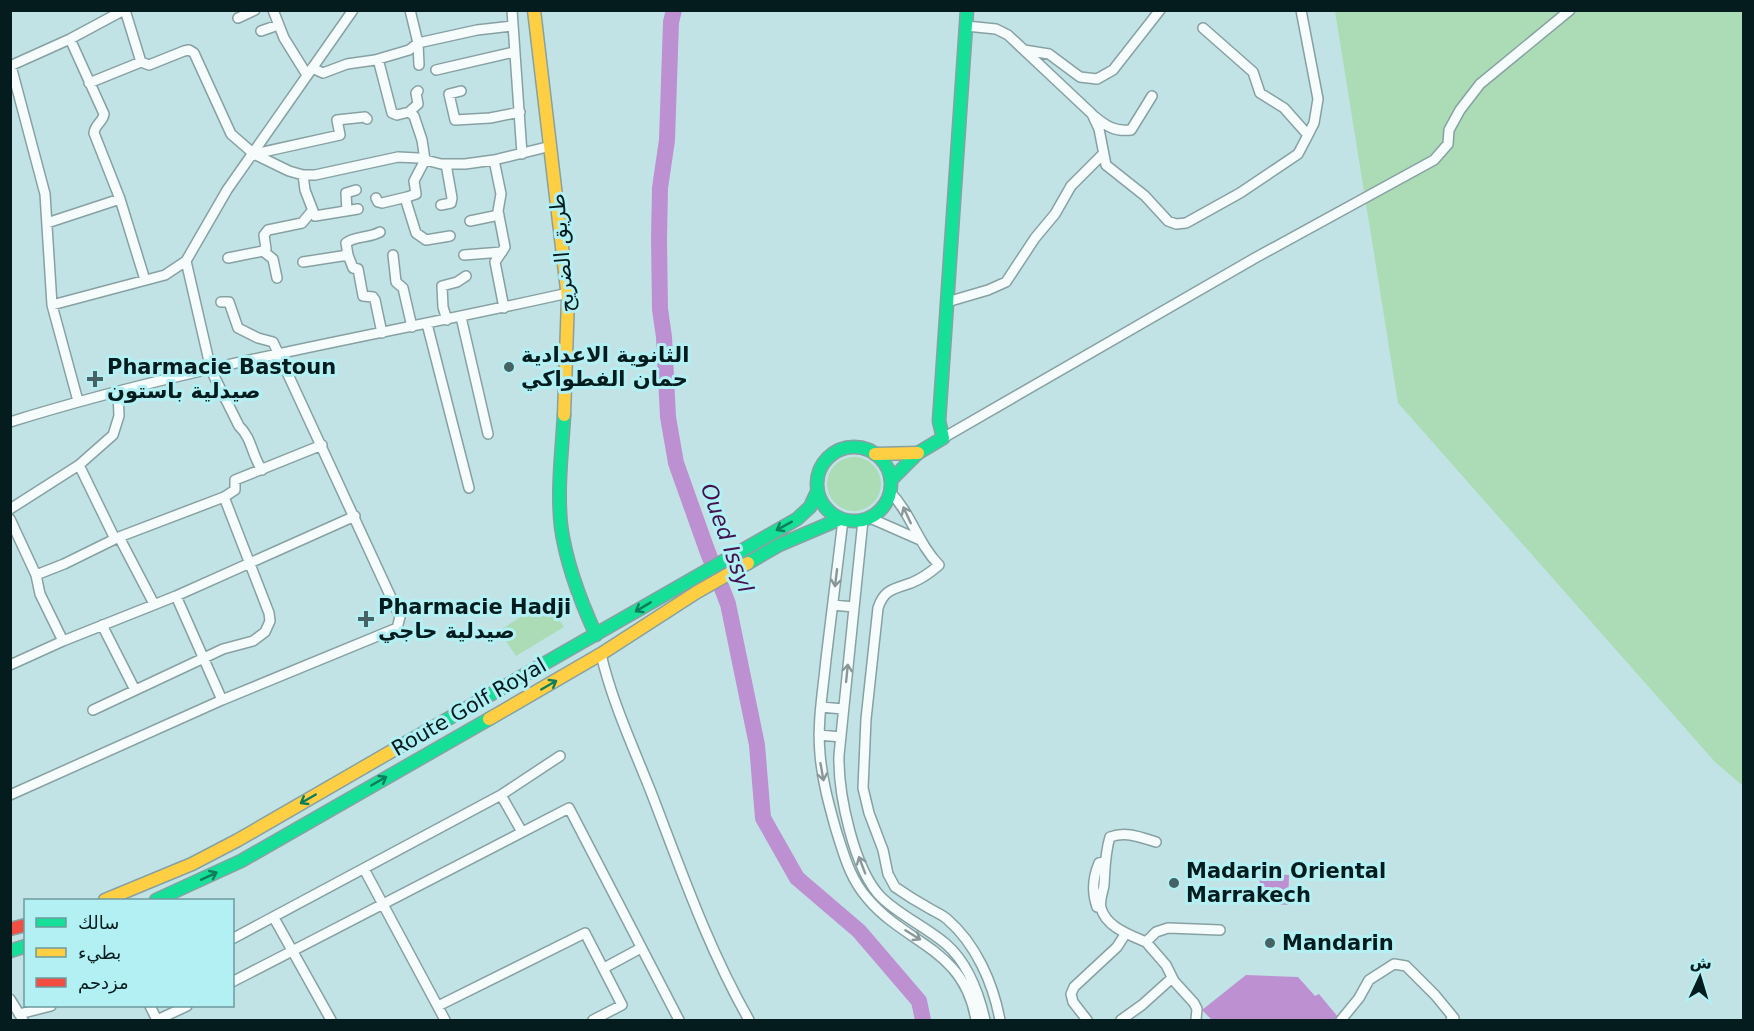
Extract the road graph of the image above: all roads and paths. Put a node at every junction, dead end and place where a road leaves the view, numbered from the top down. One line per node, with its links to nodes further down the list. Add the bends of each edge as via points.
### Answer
1 (124, 10): 18 (street); 23 (street)
2 (255, 10): 12 (street)
3 (273, 10): 13 (street)
4 (353, 10): 27 (street)
5 (410, 10): 19 (street)
6 (512, 10): 14 (street)
7 (534, 10): 39 (street, طريق الضريح)
8 (967, 10): 15 (street)
9 (1160, 10): 20 (street, via 1113,70 1097,78 1080,77 1049,54)
10 (1301, 10): 38 (street, via 1318,99)
11 (1570, 10): 87 (street, via 1480,84 1449,130 1448,144 1434,160)
12 (238, 18)
13 (278, 25): 17 (street); 27 (street)
14 (513, 26): 19 (street); 21 (street)
15 (966, 26): 20 (street, via 1002,31); 73 (street)
16 (1203, 28): 38 (street, via 1253,72 1260,93 1284,108)
17 (261, 30)
18 (70, 39): 25 (street); 28 (street)
19 (418, 43): 22 (street, via 409,50); 24 (street)
20 (1024, 50): 36 (street)
21 (514, 52): 26 (street); 35 (street)
22 (378, 59): 27 (street, via 323,73); 34 (street, via 392,112)
23 (141, 62): 28 (street); 40 (street, via 149,65 184,51 194,53 227,127)
24 (419, 65)
25 (11, 66): 57 (street, via 45,195)
26 (436, 70)
27 (310, 71): 40 (street)
28 (89, 83): 50 (street, via 104,114 94,133)
29 (418, 91): 34 (street, via 418,104)
30 (461, 91): 31 (street)
31 (449, 94): 32 (street); 35 (street, via 455,120)
32 (438, 96)
33 (1152, 96): 36 (street, via 1131,130 1107,127)
34 (409, 112): 43 (street, via 422,140)
35 (519, 112): 41 (street)
36 (1092, 114): 42 (street, via 1099,129)
37 (367, 119): 40 (street, via 341,118 337,120 340,135)
38 (1308, 135): 42 (street, via 1298,154 1186,223 1176,224 1106,165)
39 (551, 146): 41 (street); 71 (street, طريق الضريح)
40 (254, 154): 46 (street); 66 (street, via 227,190)
41 (522, 154): 44 (street)
42 (1102, 154): 73 (street, via 1071,186 1006,282)
43 (425, 160): 45 (street); 46 (street, via 398,157); 48 (street, via 414,181 416,194)
44 (494, 160): 45 (street); 55 (street, via 501,194)
45 (447, 164): 51 (street, via 452,198 451,203)
46 (303, 175): 53 (street)
47 (356, 190): 54 (street, via 346,194)
48 (407, 197): 49 (street, via 382,203); 59 (street, via 417,234 426,240)
49 (376, 198)
50 (120, 199): 57 (street); 70 (street)
51 (441, 206)
52 (358, 209): 54 (street)
53 (312, 211): 54 (street, via 315,216); 60 (street, via 302,223 268,230)
54 (347, 211)
55 (499, 215): 56 (street); 61 (street, via 505,242)
56 (470, 221)
57 (47, 223): 74 (street)
58 (380, 232): 62 (street, via 349,240)
59 (450, 236)
60 (263, 251): 65 (street); 69 (street, via 273,259)
61 (502, 252): 64 (street); 75 (street, via 495,262)
62 (348, 255): 67 (street); 80 (street, via 357,269 363,296 375,300)
63 (393, 255): 79 (street, via 396,282 403,288)
64 (464, 255)
65 (228, 258)
66 (186, 261): 70 (street, via 165,275); 82 (street)
67 (303, 262)
68 (466, 276): 77 (street, via 441,286)
69 (277, 278)
70 (145, 280): 74 (street)
71 (568, 293): 75 (street); 111 (street, طريق الضريح, via 561,525 579,598)
72 (221, 302): 81 (street, via 229,302 238,328 273,342)
73 (947, 302): 87 (street, via 939,421)
74 (52, 304): 84 (street)
75 (504, 308): 76 (street)
76 (461, 317): 77 (street); 86 (street)
77 (447, 320): 78 (street)
78 (427, 324): 79 (street); 94 (street)
79 (412, 327): 80 (street)
80 (382, 333): 81 (street)
81 (279, 354): 82 (street); 88 (street)
82 (211, 370): 83 (street); 92 (street, via 239,426 247,433)
83 (118, 392): 84 (street); 91 (street, via 119,416 113,435)
84 (78, 401): 85 (street)
85 (10, 422)
86 (488, 434)
87 (943, 438): 89 (street)
88 (322, 445): 92 (street); 98 (street)
89 (918, 453): 90 (street); 93 (street)
90 (875, 454): 93 (street, via 888,470); 95 (street, via 854,447 833,454 819,470)
91 (79, 465): 97 (street); 102 (street)
92 (262, 470): 96 (street, via 235,480 235,490)
93 (891, 486): 101 (street, via 883,507); 103 (street, one-way to 93)
94 (469, 488)
95 (818, 492): 100 (street, via 825,508); 111 (street, Route Golf Royal, one-way to 111, via 803,514)
96 (224, 497): 102 (street); 104 (street)
97 (10, 509)
98 (355, 516): 104 (street); 117 (street, via 400,617 397,628)
99 (10, 519): 105 (street)
100 (841, 519): 101 (street); 108 (street, one-way to 108); 113 (street, Route Golf Royal, via 792,538 749,562)
101 (867, 519): 103 (street); 109 (street)
102 (117, 538): 105 (street); 107 (street)
103 (920, 540): 156 (street, via 939,565 887,592 878,608 863,788 891,882 946,918 962,936 988,979)
104 (249, 562): 106 (street); 114 (street, via 269,613 268,626 253,640)
105 (36, 575): 112 (street, via 40,594)
106 (176, 596): 107 (street); 114 (street)
107 (154, 604): 110 (street)
108 (833, 605): 109 (street); 118 (street)
109 (854, 607): 119 (street, one-way to 109)
110 (102, 626): 112 (street); 116 (street)
111 (596, 635): 129 (street, Route Golf Royal, one-way to 129, via 238,840)
112 (63, 641): 115 (street)
113 (602, 654): 130 (street, Route Golf Royal, one-way to 113, via 241,861); 153 (street, via 684,882)
114 (204, 659): 116 (street); 117 (street)
115 (10, 665)
116 (135, 690): 120 (street)
117 (222, 700): 124 (street)
118 (821, 707): 119 (street); 121 (street)
119 (843, 709): 122 (street)
120 (93, 710)
121 (819, 735): 122 (street); 154 (street, one-way to 154, via 827,795 844,858 856,885 885,917 948,963 964,985)
122 (841, 736): 155 (street, one-way to 122, via 976,990 956,955 881,897 867,877 842,796)
123 (560, 756): 125 (street)
124 (10, 795)
125 (501, 795): 126 (street); 128 (street)
126 (522, 831): 131 (street); 137 (street, via 569,808)
127 (1156, 842): 134 (street, via 1130,834 1110,837 1101,909 1109,921)
128 (364, 869): 131 (street); 132 (street)
129 (107, 899)
130 (158, 899)
131 (383, 904): 138 (street); 143 (street)
132 (274, 918): 135 (street); 138 (street)
133 (1220, 930): 136 (street, via 1168,928 1156,932)
134 (1126, 933): 136 (street); 147 (street, via 1074,987 1071,994)
135 (234, 938)
136 (1146, 942): 140 (street)
137 (641, 948): 139 (street); 152 (street)
138 (293, 951): 141 (street); 149 (street)
139 (604, 968): 143 (street, via 585,933); 151 (street, via 622,1005)
140 (1172, 978): 157 (street); 158 (street, via 1197,1009)
141 (234, 981)
142 (10, 999): 146 (street)
143 (438, 1006): 150 (street)
144 (46, 1007): 146 (street)
145 (182, 1007): 148 (street)
146 (21, 1017)
147 (1081, 1018)
148 (157, 1020)
149 (331, 1020)
150 (445, 1020)
151 (593, 1020)
152 (679, 1020)
153 (749, 1020)
154 (976, 1020)
155 (985, 1020)
156 (1000, 1020)
157 (1121, 1020)
158 (1196, 1020)
159 (1341, 1020): 160 (street, via 1370,980 1394,964 1406,966)
160 (1453, 1020)

